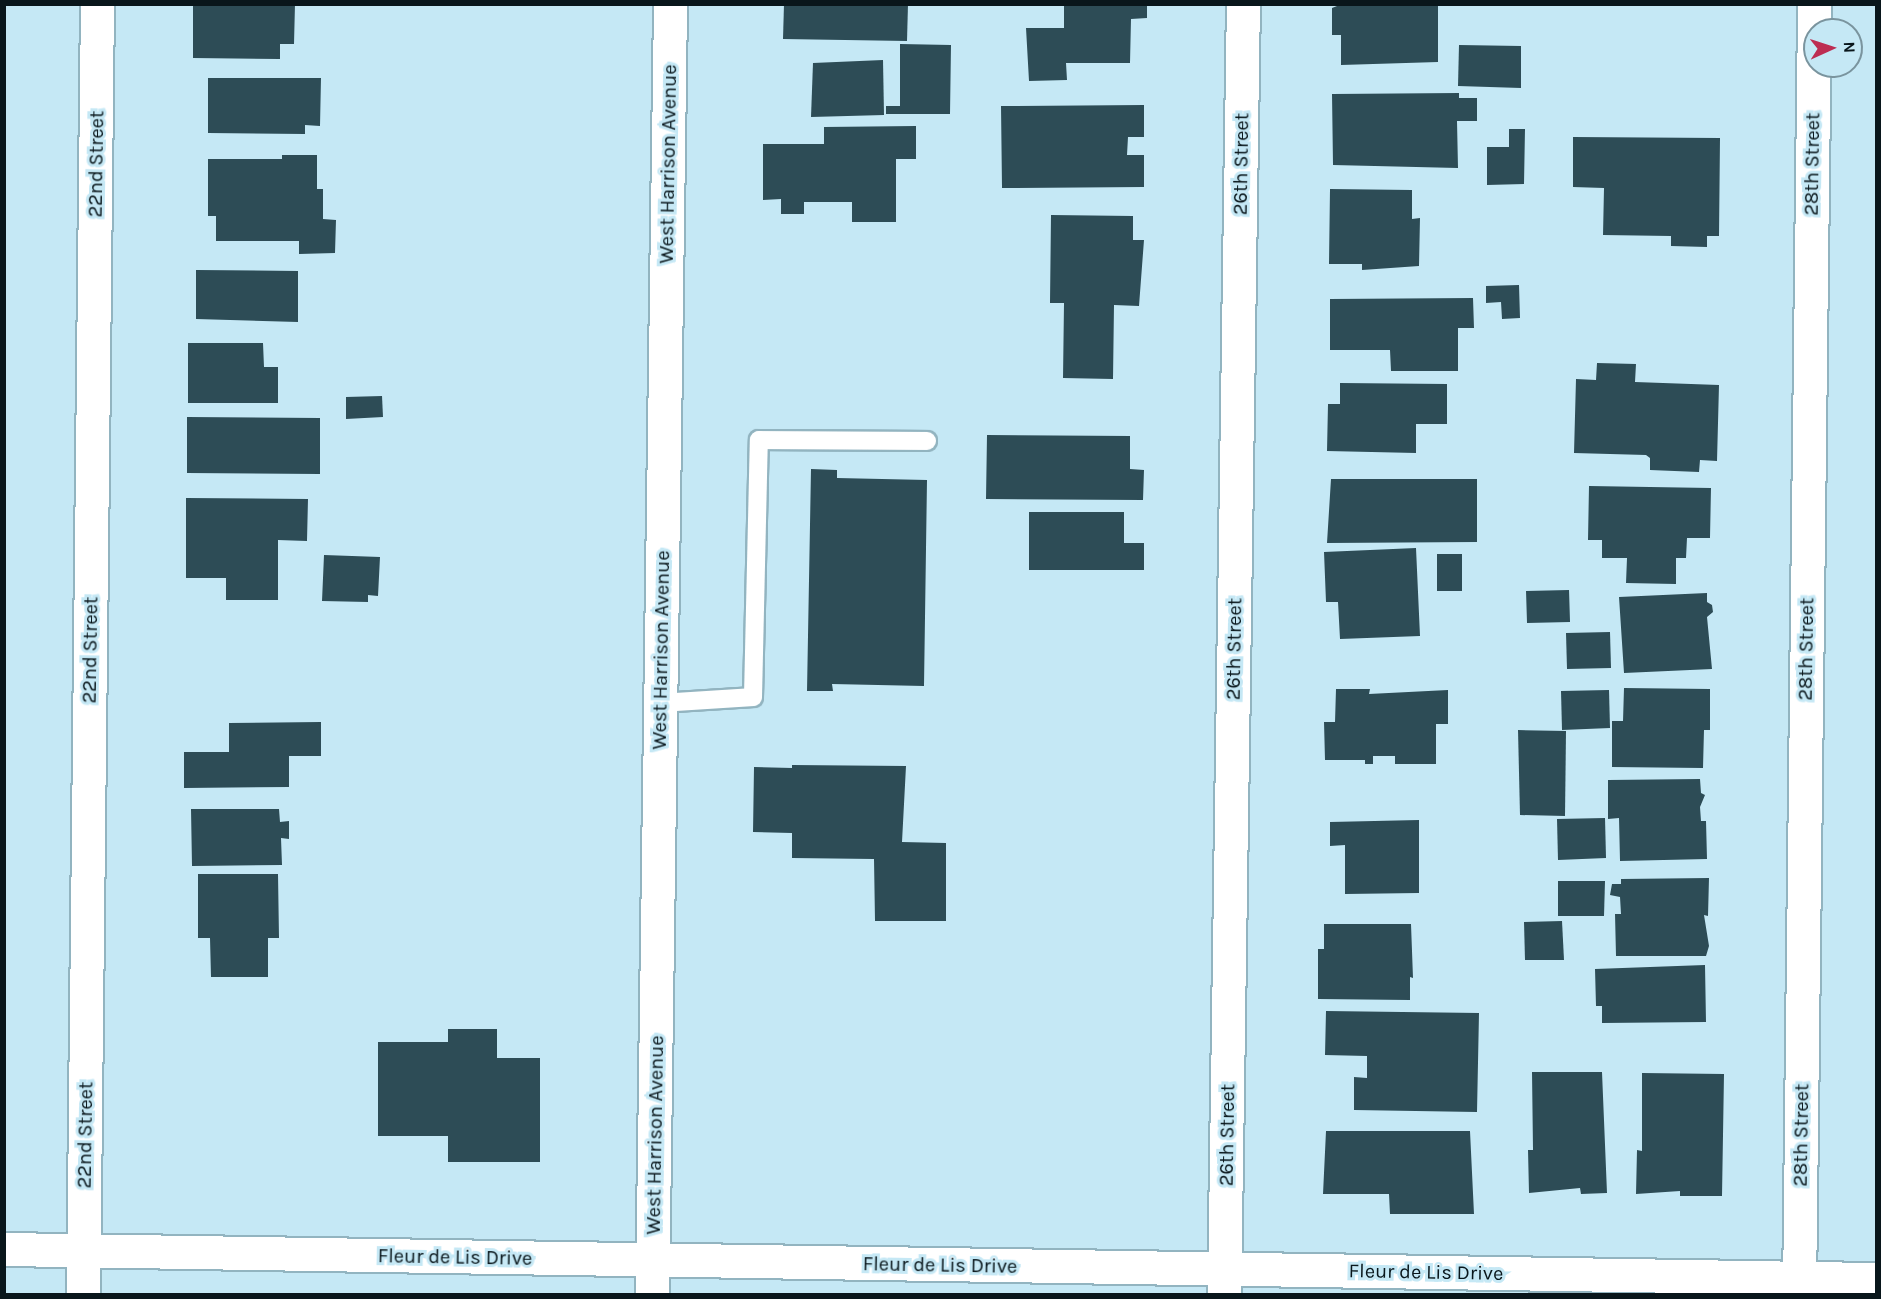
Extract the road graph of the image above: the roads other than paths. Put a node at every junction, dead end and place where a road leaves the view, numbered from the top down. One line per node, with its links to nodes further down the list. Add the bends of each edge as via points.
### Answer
1 (97, 4): 8 (street, 22nd Street)
2 (670, 4): 6 (street, West Harrison Avenue)
3 (1243, 4): 11 (street, 26th Street)
4 (1814, 4): 12 (street, 28th Street)
5 (927, 441): 6 (lane, via 759,440 753,697)
6 (661, 703): 9 (street, West Harrison Avenue)
7 (4, 1249): 8 (street, Fleur de Lis Drive)
8 (84, 1250): 9 (street, Fleur de Lis Drive); 13 (street, 22nd Street)
9 (653, 1262): 11 (street, Fleur de Lis Drive); 14 (street, West Harrison Avenue)
10 (1876, 1279): 12 (street, Fleur de Lis Drive)
11 (1225, 1282): 12 (street, Fleur de Lis Drive)
12 (1799, 1286)
13 (83, 1294)
14 (652, 1294)

